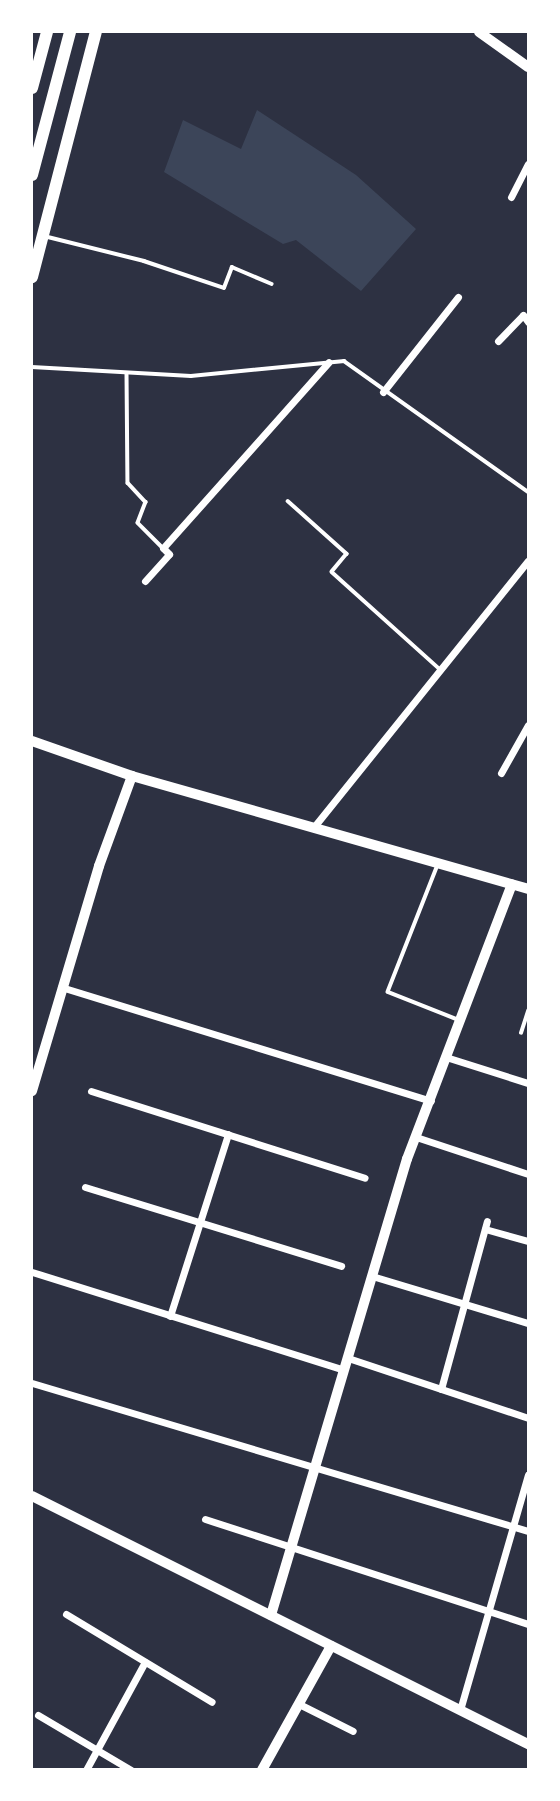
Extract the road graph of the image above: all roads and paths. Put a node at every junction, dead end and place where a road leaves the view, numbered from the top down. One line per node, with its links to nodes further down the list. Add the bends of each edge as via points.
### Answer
1 (47, 32): 10 (highway)
2 (69, 32): 8 (highway)
3 (96, 32): 9 (highway)
4 (479, 32): 6 (main road)
5 (499, 32): 6 (street)
6 (491, 42): 7 (main road)
7 (528, 67)
8 (60, 68): 9 (highway); 12 (highway)
9 (85, 75): 14 (highway)
10 (32, 88)
11 (528, 164): 13 (street)
12 (32, 175)
13 (511, 197)
14 (42, 236): 15 (highway); 16 (lane, via 144,261 224,288 232,267)
15 (32, 277)
16 (272, 284)
17 (458, 297): 23 (street)
18 (528, 321): 19 (street, via 523,315)
19 (498, 341)
20 (329, 362): 22 (lane, via 191,376); 23 (lane, via 344,361); 26 (street)
21 (32, 367): 22 (lane)
22 (127, 373): 26 (lane, via 128,483 146,502 138,523)
23 (383, 392): 24 (lane)
24 (528, 492)
25 (288, 501): 29 (lane, via 348,554 332,572)
26 (163, 548): 28 (street, via 169,554)
27 (528, 561): 29 (street)
28 (145, 581)
29 (441, 670): 34 (street)
30 (528, 725): 32 (street)
31 (32, 741): 33 (main road)
32 (501, 773)
33 (132, 776): 34 (main road); 38 (main road)
34 (313, 828): 35 (main road)
35 (439, 863): 36 (main road); 40 (lane, via 388,992)
36 (512, 884): 37 (main road); 40 (street)
37 (528, 889)
38 (61, 987): 44 (main road); 46 (street)
39 (528, 1011): 41 (lane)
40 (462, 1021): 42 (street)
41 (521, 1033)
42 (449, 1058): 43 (street); 46 (street)
43 (528, 1083)
44 (32, 1091)
45 (91, 1091): 47 (street)
46 (431, 1101): 48 (street)
47 (228, 1134): 50 (street); 52 (street)
48 (416, 1137): 49 (street); 56 (street)
49 (528, 1174)
50 (365, 1178)
51 (85, 1187): 52 (street)
52 (201, 1223): 54 (street); 58 (street)
53 (528, 1241): 57 (street, via 486,1225)
54 (341, 1266)
55 (32, 1272): 58 (street)
56 (372, 1276): 57 (street); 60 (street)
57 (465, 1304): 59 (street); 63 (street)
58 (170, 1316): 61 (street)
59 (528, 1323)
60 (348, 1358): 61 (street); 63 (street)
61 (344, 1370): 65 (street)
62 (32, 1383): 65 (street)
63 (441, 1389): 64 (street)
64 (528, 1418)
65 (315, 1468): 69 (street); 71 (street)
66 (528, 1475): 69 (street)
67 (32, 1496): 74 (street)
68 (205, 1519): 71 (street)
69 (513, 1527): 70 (street); 72 (street)
70 (528, 1531)
71 (291, 1548): 72 (street); 74 (street)
72 (489, 1611): 75 (street); 80 (street)
73 (66, 1614): 77 (street)
74 (271, 1615): 76 (street)
75 (528, 1624)
76 (331, 1646): 79 (street); 80 (street)
77 (145, 1662): 78 (street); 84 (street)
78 (212, 1702)
79 (299, 1704): 82 (street); 87 (street)
80 (460, 1710): 83 (street)
81 (38, 1715): 84 (street)
82 (352, 1731)
83 (528, 1744)
84 (96, 1751): 85 (street); 86 (street)
85 (86, 1769)
86 (131, 1769)
87 (262, 1769)

